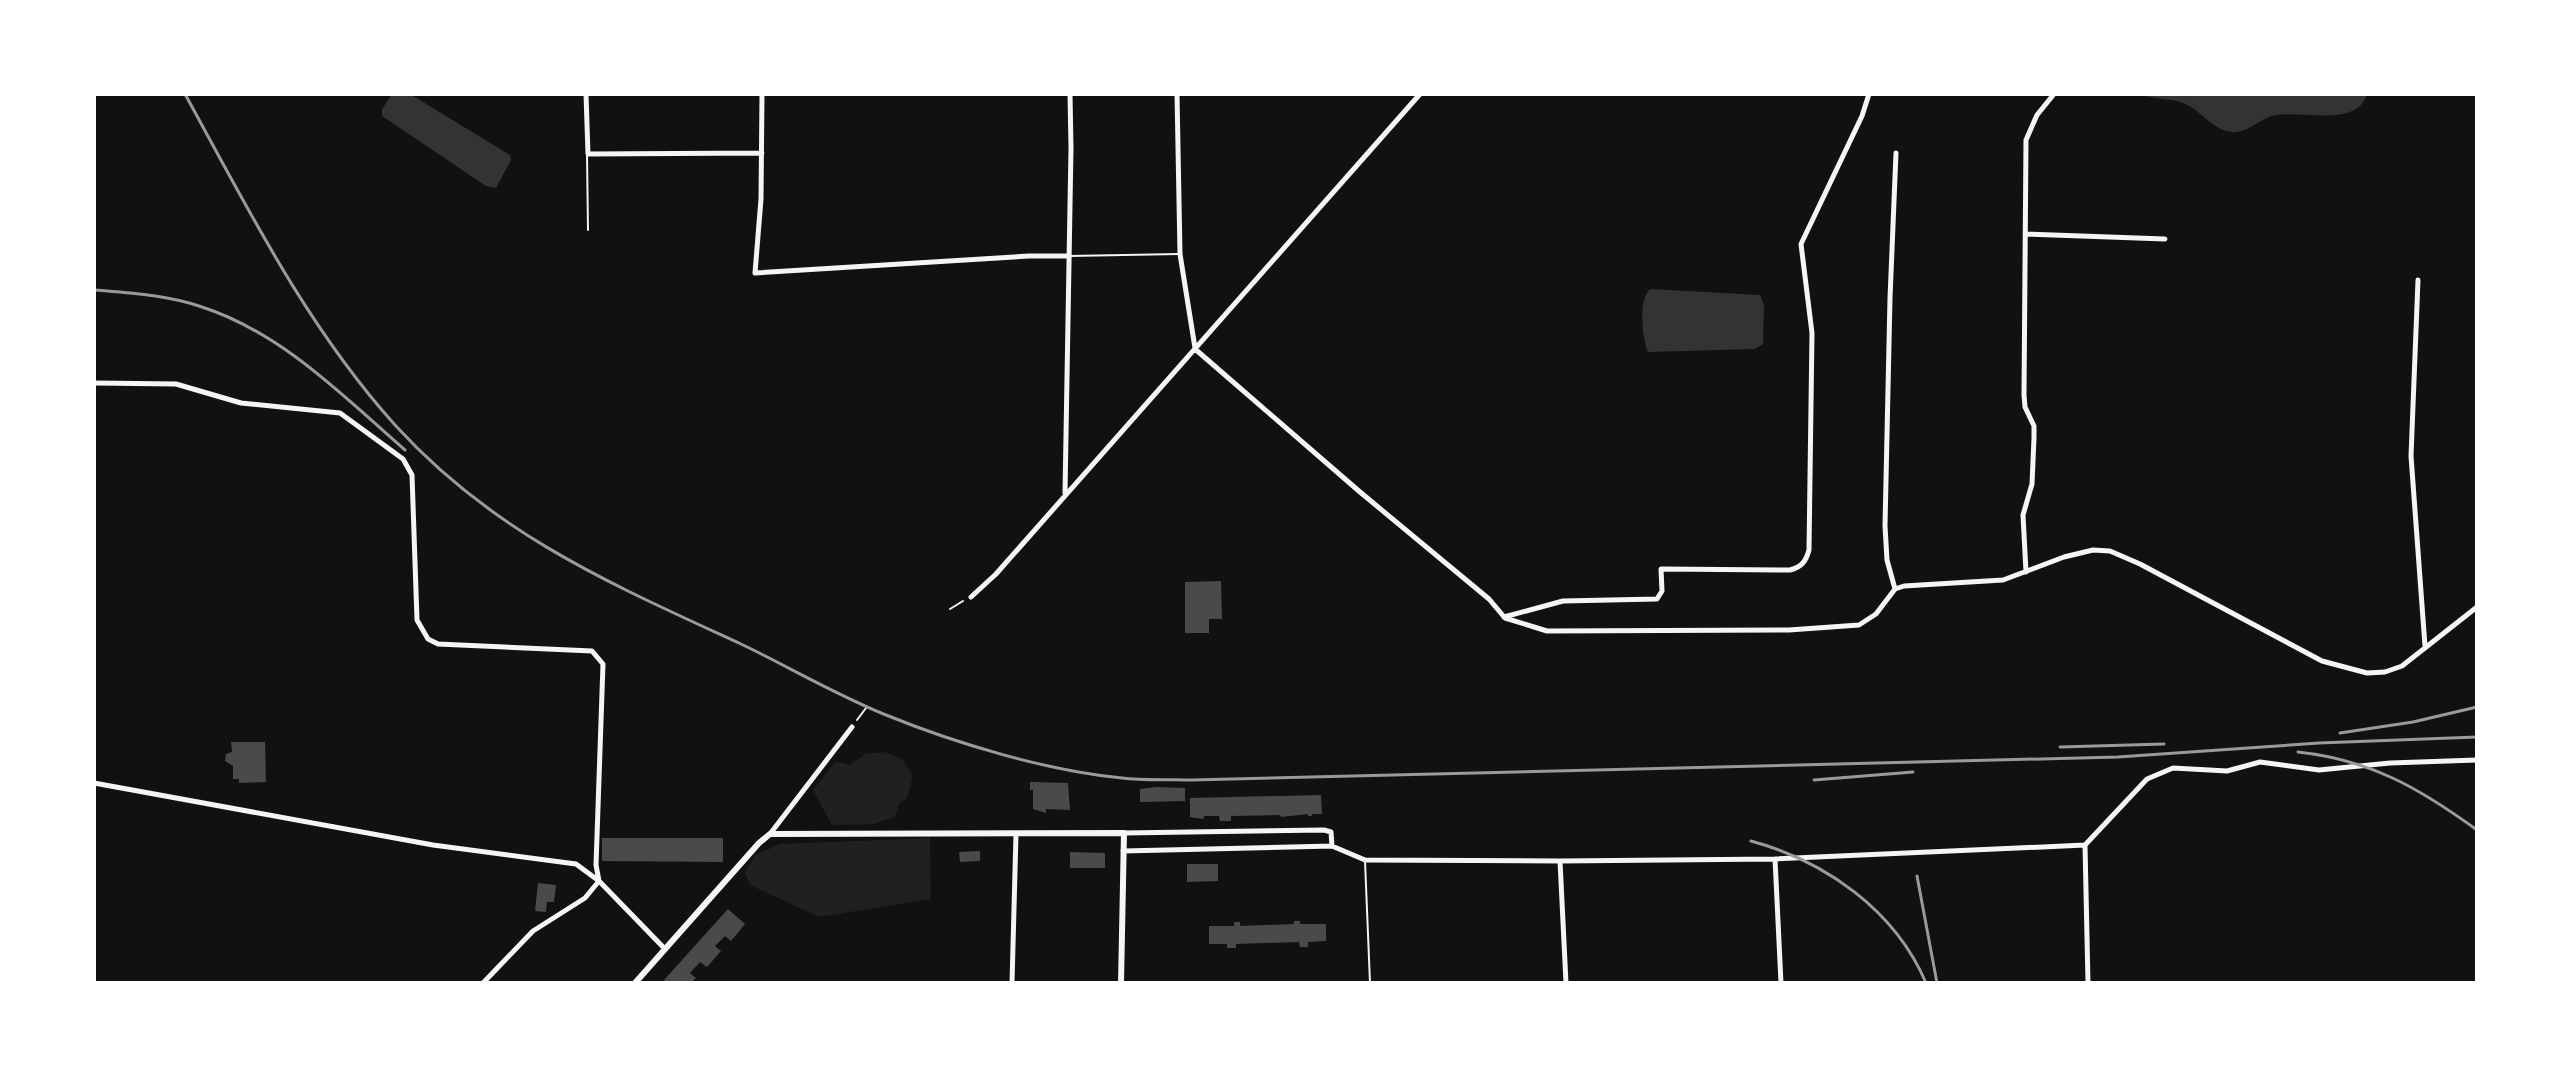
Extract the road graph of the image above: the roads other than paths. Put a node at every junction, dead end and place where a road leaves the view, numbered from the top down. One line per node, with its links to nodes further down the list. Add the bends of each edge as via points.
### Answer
1 (586, 94): 10 (street)
2 (762, 94): 8 (street)
3 (1070, 94): 15 (street)
4 (1177, 94): 14 (street)
5 (1420, 94): 17 (street)
6 (1869, 94): 24 (street, via 1801,244 1812,333 1806,559 1790,570 1661,569 1657,599 1563,601)
7 (2054, 94): 12 (street, via 2026,140)
8 (762, 153): 10 (street); 15 (street, via 755,273)
9 (1896, 153): 21 (street, via 1885,526)
10 (588, 154): 11 (lane)
11 (588, 230)
12 (2025, 234): 13 (street); 20 (street, via 2024,395 2034,426 2032,484 2023,515)
13 (2165, 239)
14 (1180, 254): 15 (lane); 17 (street)
15 (1069, 256): 19 (street)
16 (2418, 280): 25 (street, via 2411,456)
17 (1195, 349): 19 (street); 24 (street, via 1489,599)
18 (94, 383): 38 (street, via 176,384 241,403 340,413 403,459 412,475 417,620 428,639 438,644 592,651 603,664)
19 (1065, 494): 22 (street)
20 (2026, 572): 21 (street, via 1995,581); 25 (street, via 2064,557 2104,550 2330,664 2367,673 2402,666)
21 (1895, 589): 24 (street, via 1872,618 1845,628 1553,632)
22 (971, 597)
23 (2477, 607): 25 (street)
24 (1503, 617)
25 (2425, 647)
26 (852, 727): 30 (street)
27 (2477, 760): 32 (street, via 2319,770 2260,762 2227,771 2173,768 2147,779)
28 (94, 783): 38 (street, via 433,845 573,863)
29 (1124, 833): 31 (street); 33 (street, via 1324,830 1331,832); 34 (street)
30 (770, 834): 31 (street); 39 (street)
31 (1016, 834): 42 (street)
32 (2085, 845): 35 (street); 47 (street)
33 (1332, 846): 34 (street); 36 (street)
34 (1123, 851): 43 (street)
35 (1775, 859): 37 (street); 46 (street)
36 (1365, 860): 37 (street); 44 (lane)
37 (1560, 861): 45 (street)
38 (599, 881): 39 (street); 40 (street, via 585,898 533,931)
39 (665, 949): 41 (street)
40 (483, 983)
41 (635, 983)
42 (1012, 983)
43 (1121, 983)
44 (1370, 983)
45 (1566, 983)
46 (1781, 983)
47 (2088, 983)

